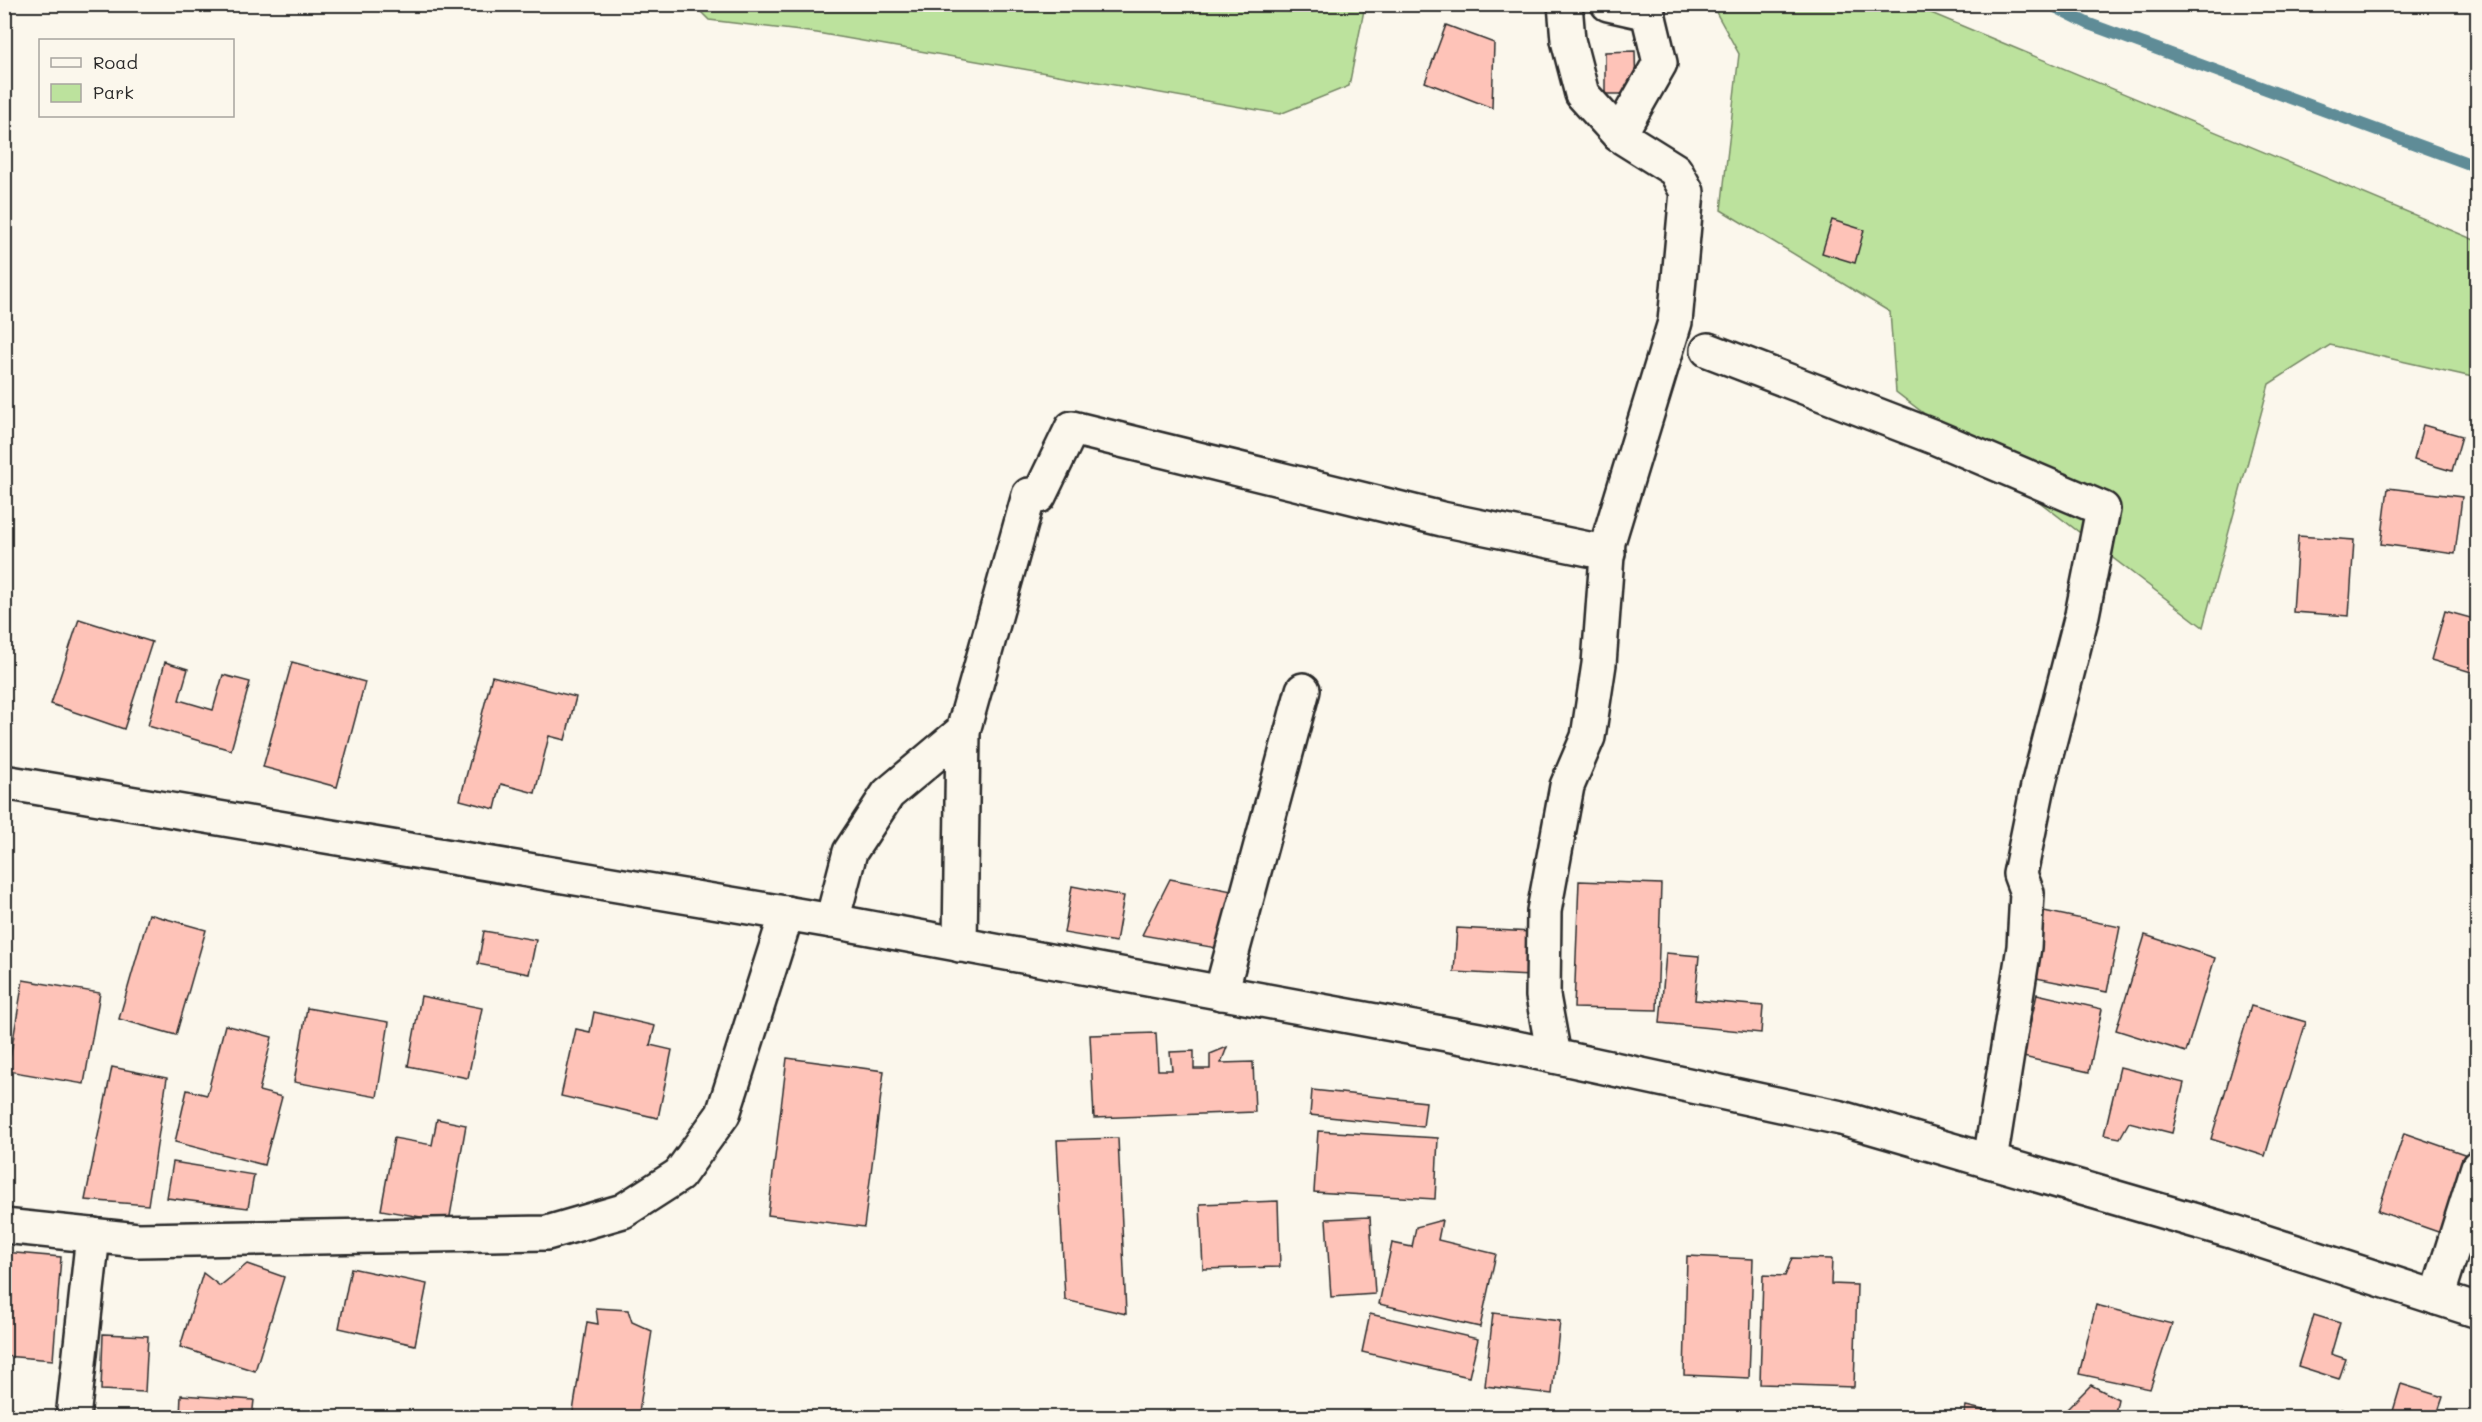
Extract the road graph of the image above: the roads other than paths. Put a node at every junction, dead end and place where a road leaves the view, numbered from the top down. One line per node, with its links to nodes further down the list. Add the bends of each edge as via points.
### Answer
1 (1565, 4): 3 (street, via 1568,40 1582,94)
2 (1608, 4): 3 (street, via 1647,13 1660,63)
3 (1619, 135): 4 (street, via 1675,170 1687,192)
4 (1675, 322): 5 (street); 6 (street)
5 (1708, 350): 6 (street); 16 (street, via 1934,437 2103,509 2082,615 2020,874 2027,893 2024,947)
6 (1662, 362): 7 (street)
7 (1608, 553): 9 (street, via 1442,519 1072,428 1040,496 1029,495); 15 (street, via 1599,664 1588,737 1567,786 1544,911 1543,996)
8 (1304, 690): 14 (street)
9 (963, 731): 12 (street, via 888,794 850,852); 13 (street)
10 (4, 782): 11 (street)
11 (787, 913): 12 (street); 19 (street, via 723,1114 679,1175 623,1211 547,1233 138,1240)
12 (832, 921): 13 (street)
13 (960, 945): 14 (street)
14 (1221, 993): 15 (street)
15 (1554, 1056): 16 (street, via 1841,1118)
16 (1990, 1161): 20 (street, via 2234,1232)
17 (2478, 1167): 20 (street)
18 (4, 1226): 19 (street)
19 (93, 1236): 22 (street)
20 (2437, 1298): 21 (street)
21 (2478, 1311)
22 (73, 1418)

